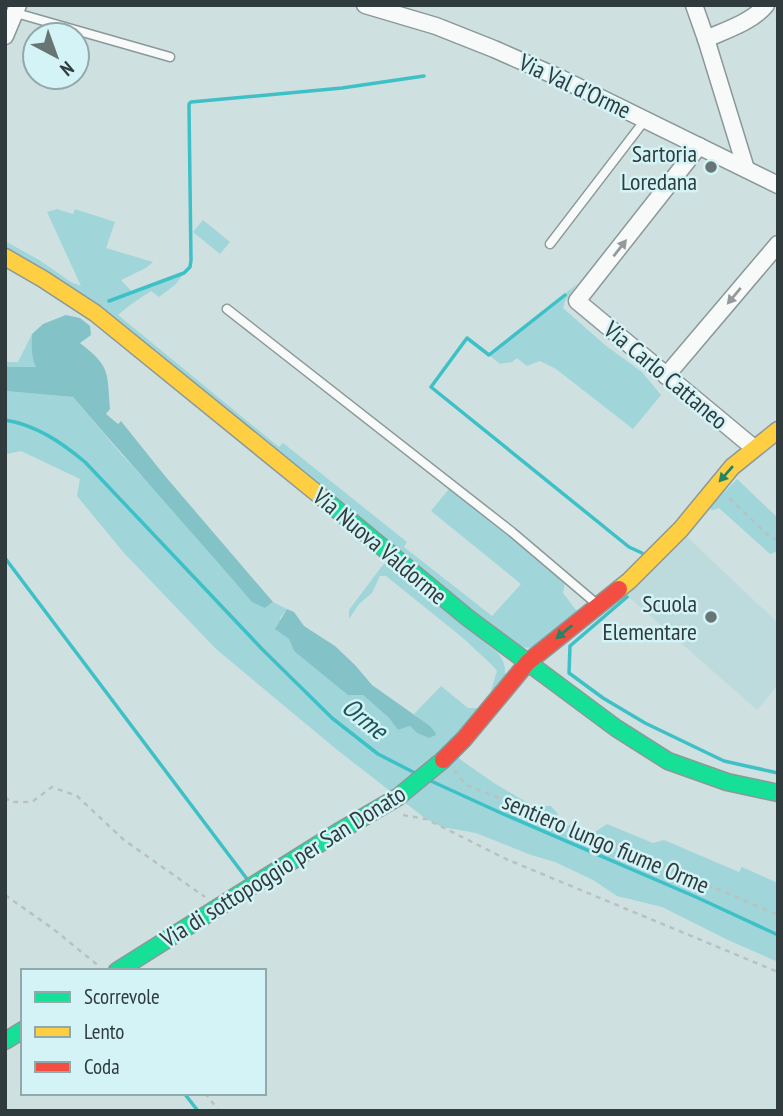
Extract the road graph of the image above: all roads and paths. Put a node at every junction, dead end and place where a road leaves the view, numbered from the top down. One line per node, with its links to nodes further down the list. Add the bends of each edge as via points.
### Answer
1 (365, 5): 8 (street, Via Val d'Orme, via 494,49)
2 (694, 5): 6 (street)
3 (766, 5): 6 (street, via 761,12)
4 (17, 9): 5 (street); 7 (lane)
5 (5, 36)
6 (706, 39): 10 (street)
7 (170, 57)
8 (645, 120): 9 (street, Via Val d'Orme); 12 (lane)
9 (699, 146): 10 (street, Via Val d'Orme); 16 (street, Via Carlo Cattaneo, one-way to 9, via 578,302)
10 (746, 169): 11 (street, Via Val d'Orme)
11 (778, 185)
12 (550, 244)
13 (778, 244): 16 (street, one-way to 16)
14 (5, 257): 22 (main road, Via Nuova Valdorme, via 95,313 474,624)
15 (227, 309): 21 (lane, via 512,532)
16 (666, 376): 18 (street, Via Carlo Cattaneo)
17 (778, 430): 18 (main road)
18 (754, 448): 19 (main road, one-way to 19)
19 (716, 486): 20 (path); 21 (main road, via 669,542)
20 (778, 540)
21 (597, 606): 22 (main road, one-way to 22)
22 (528, 662): 23 (main road, Via di sottopoggio per San Donato); 24 (main road, Via Nuova Valdorme, via 668,761 727,782)
23 (444, 758): 28 (main road, Via di sottopoggio per San Donato, via 398,797); 29 (path, sentiero lungo fiume Orme, via 467,785)
24 (778, 793)
25 (5, 797): 28 (path, via 11,802 32,802 52,787 77,796 124,840)
26 (403, 815): 32 (path, via 426,818 506,859)
27 (5, 895): 30 (path)
28 (219, 907): 31 (main road, Via di sottopoggio per San Donato)
29 (778, 915)
30 (103, 969)
31 (120, 969)
32 (778, 972)
33 (21, 1031): 34 (main road)
34 (5, 1041)
35 (207, 1095): 36 (path)
36 (219, 1111)

